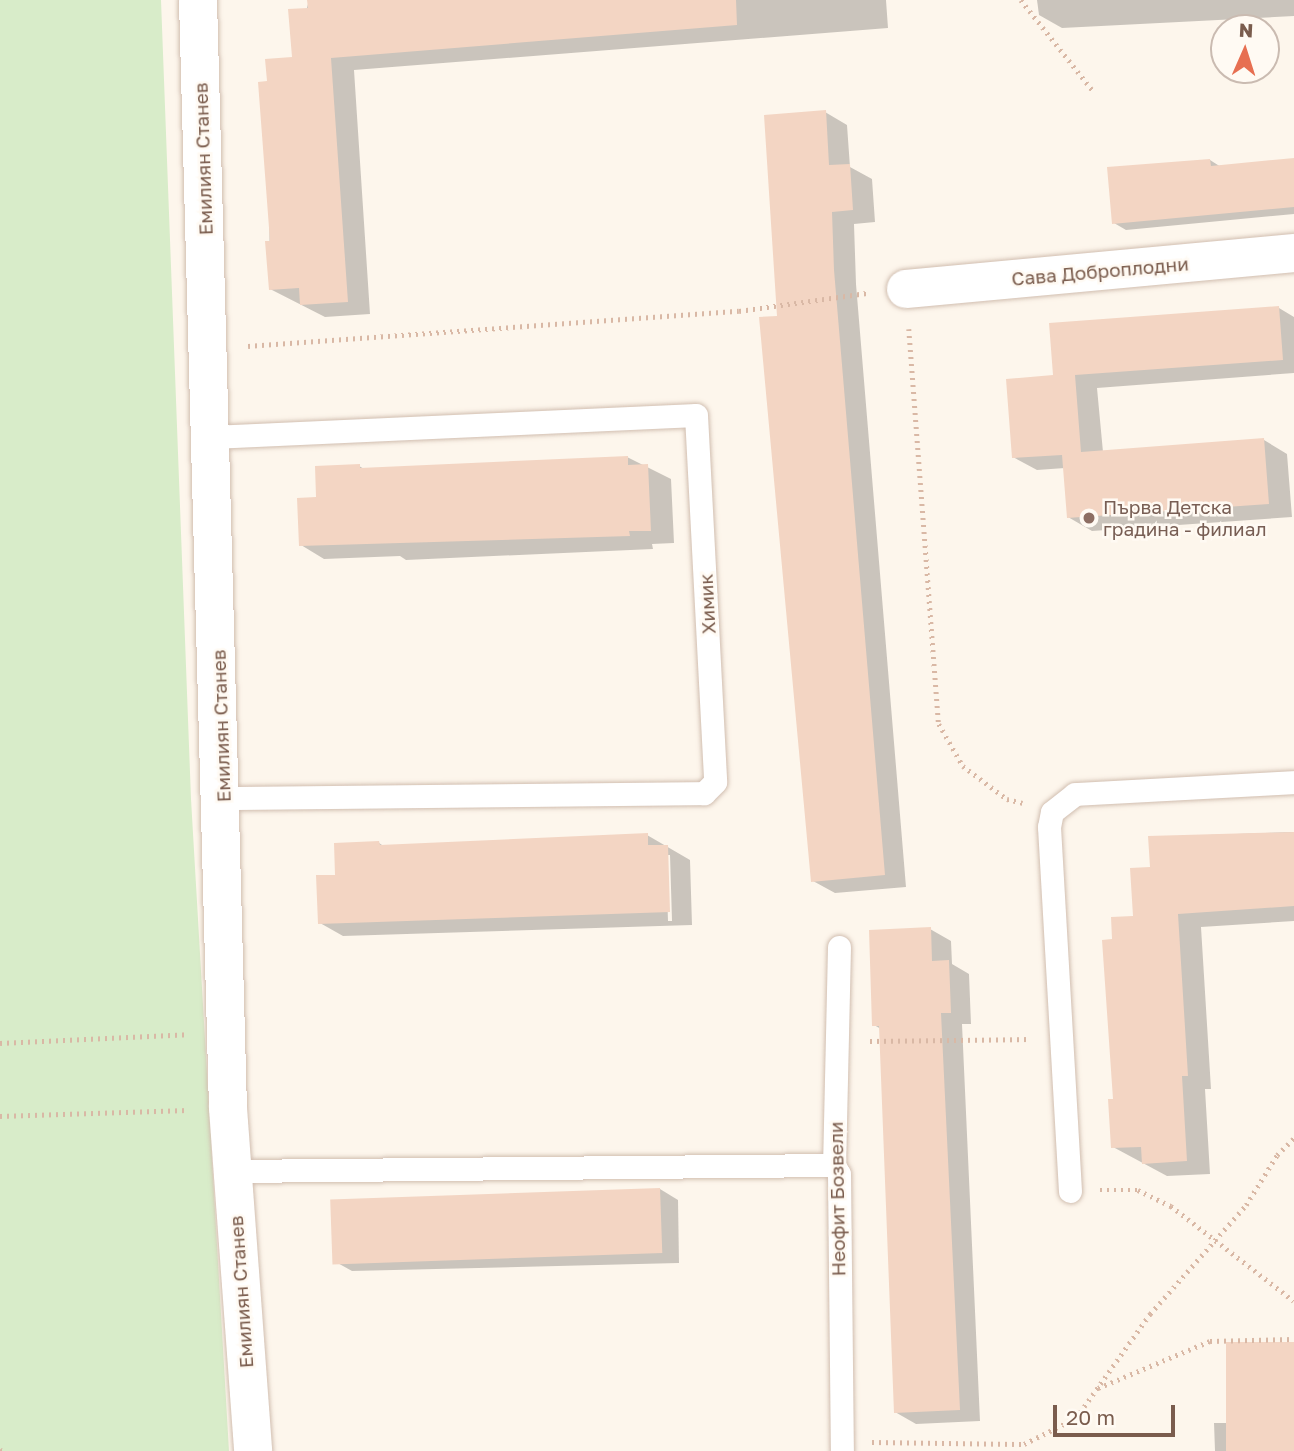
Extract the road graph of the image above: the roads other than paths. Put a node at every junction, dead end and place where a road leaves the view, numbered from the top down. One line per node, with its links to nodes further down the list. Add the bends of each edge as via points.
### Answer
1 (198, 0): 4 (street, Емилиян Станев)
2 (1294, 253): 3 (street, Сава Доброплодни)
3 (906, 289)
4 (212, 437): 6 (street, Емилиян Станев); 6 (lane, Химик, via 696,415 715,782 704,793)
5 (1294, 782): 10 (lane, via 1075,794 1052,812)
6 (223, 798): 9 (street, Емилиян Станев)
7 (839, 947): 8 (lane, Неофит Бозвели)
8 (834, 1165): 9 (lane); 11 (lane, Неофит Бозвели, via 839,1174)
9 (232, 1171): 12 (street, Емилиян Станев)
10 (1070, 1191)
11 (840, 1446)
12 (253, 1451)

